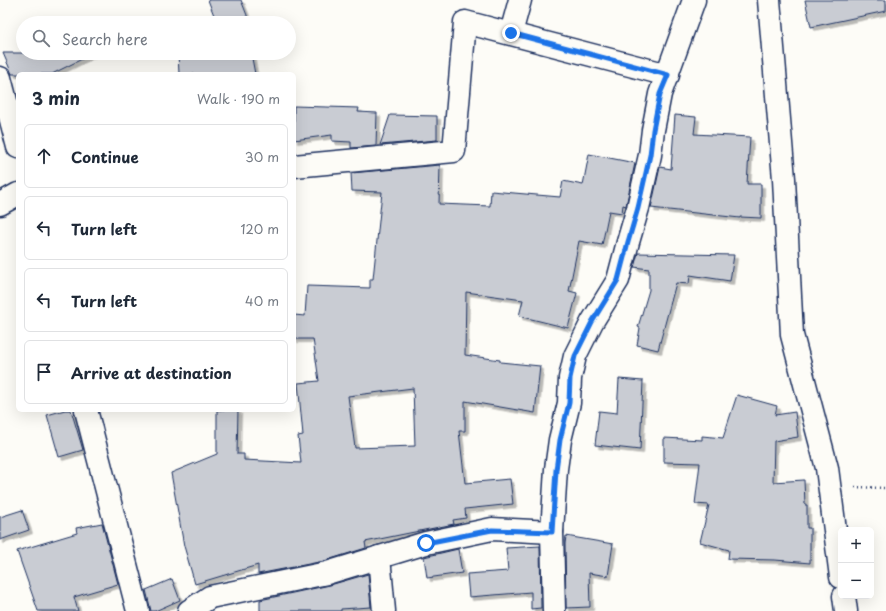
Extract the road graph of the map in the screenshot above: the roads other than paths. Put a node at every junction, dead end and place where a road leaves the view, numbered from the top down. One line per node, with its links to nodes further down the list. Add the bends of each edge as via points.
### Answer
1 (520, 0): 4 (street)
2 (694, 0): 5 (street)
3 (769, 0): 14 (street, via 784,180 792,335 827,468)
4 (511, 33): 5 (street); 8 (street, via 465,22 454,151)
5 (668, 75): 12 (street, via 660,94 650,155 618,280 575,356 556,470)
6 (0, 78): 7 (street)
7 (16, 139)
8 (296, 166)
9 (16, 195): 10 (street)
10 (0, 204)
11 (87, 412): 16 (street)
12 (552, 532): 13 (street, via 492,530 426,543); 19 (street)
13 (379, 557): 17 (street, via 327,573 210,597); 18 (street)
14 (839, 563)
15 (844, 599): 20 (street)
16 (138, 611)
17 (189, 611)
18 (384, 611)
19 (554, 611)
20 (846, 611)

